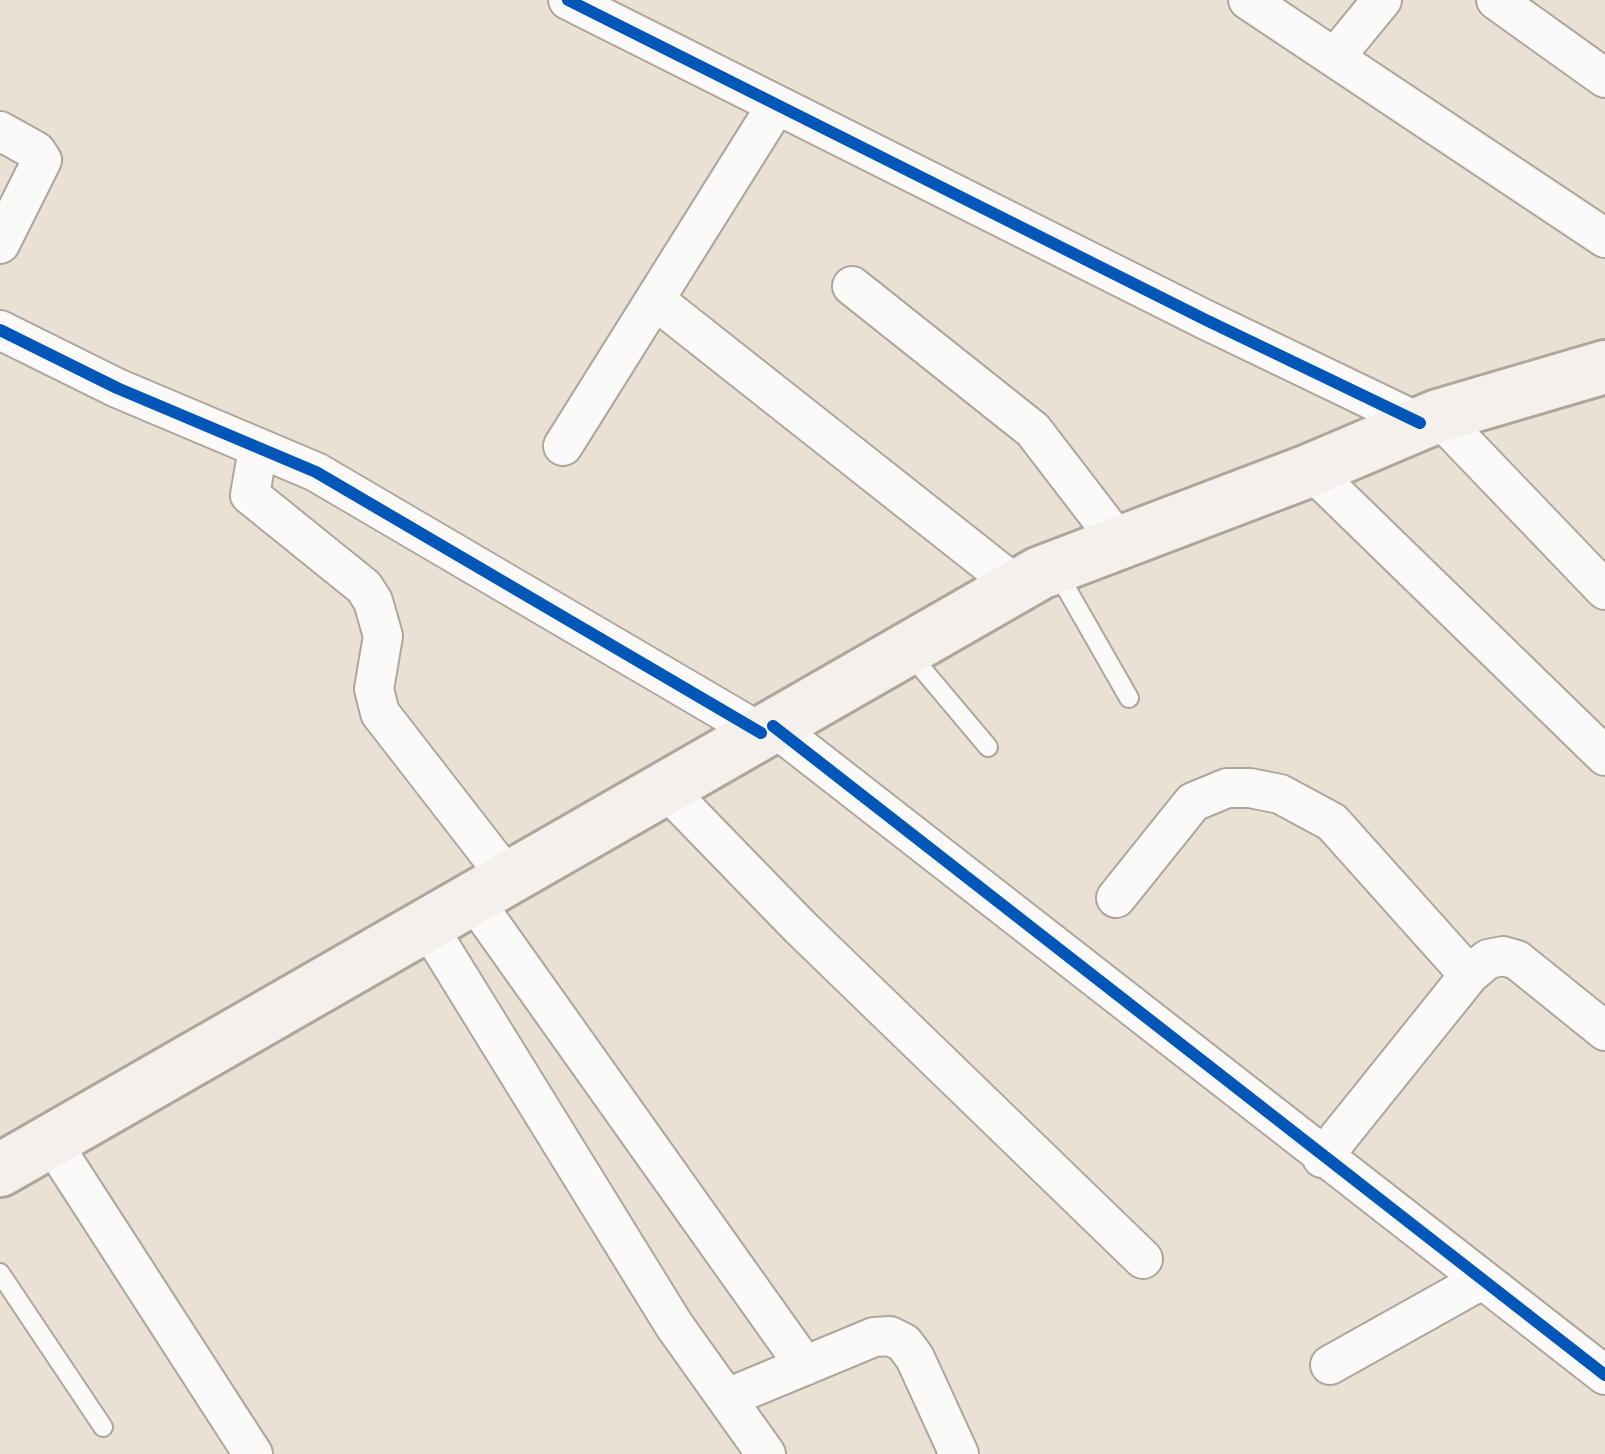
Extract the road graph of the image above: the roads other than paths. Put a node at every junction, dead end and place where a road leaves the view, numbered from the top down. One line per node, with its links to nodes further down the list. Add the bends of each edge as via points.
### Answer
1 (568, 0): 7 (street)
2 (1248, 0): 5 (street)
3 (1382, 0): 5 (street)
4 (1496, 0): 6 (street)
5 (1336, 56): 9 (street)
6 (1605, 78)
7 (776, 106): 12 (street); 15 (street)
8 (0, 132): 10 (street, via 42,160)
9 (1605, 238)
10 (0, 244)
11 (852, 286): 19 (street, via 1033,430)
12 (655, 300): 16 (street); 20 (street)
13 (0, 330): 17 (street)
14 (1605, 366): 15 (main road)
15 (1429, 419): 18 (main road); 21 (street)
16 (564, 446)
17 (258, 449): 24 (street, via 360,497); 28 (street, via 250,495 373,601 383,636 374,689 380,713)
18 (1311, 470): 19 (main road); 26 (street)
19 (1119, 542): 20 (main road)
20 (1036, 577): 22 (main road); 23 (lane)
21 (1605, 590)
22 (906, 650): 24 (main road); 25 (lane)
23 (1129, 698)
24 (767, 730): 27 (main road); 34 (street)
25 (988, 747)
26 (1605, 756)
27 (665, 788): 28 (main road); 36 (street)
28 (490, 889): 30 (main road); 40 (street)
29 (1116, 898): 31 (street, via 1193,802 1227,788 1280,794 1332,822)
30 (427, 925): 33 (main road); 42 (street, via 674,1325)
31 (1469, 975): 32 (street, via 1488,959 1517,960); 34 (street)
32 (1605, 1030)
33 (51, 1141): 35 (main road); 44 (street)
34 (1322, 1158): 38 (street)
35 (0, 1170)
36 (1143, 1259)
37 (0, 1273): 43 (lane)
38 (1480, 1280): 39 (street); 41 (street)
39 (1330, 1364)
40 (806, 1366): 42 (street); 46 (street, via 874,1337 904,1343)
41 (1605, 1375)
42 (728, 1398): 45 (street)
43 (103, 1427)
44 (253, 1454)
45 (766, 1454)
46 (960, 1454)

